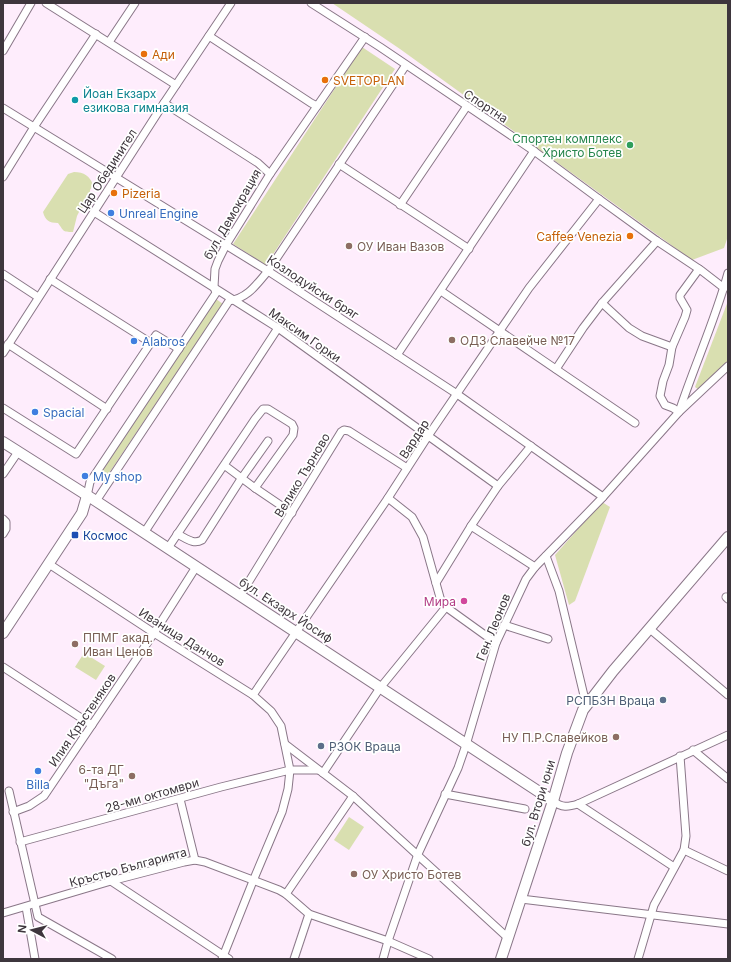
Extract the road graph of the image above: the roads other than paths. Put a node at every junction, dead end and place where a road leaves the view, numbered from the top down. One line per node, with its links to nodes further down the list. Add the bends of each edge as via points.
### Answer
1 (31, 3): 10 (street)
2 (46, 3): 6 (street)
3 (135, 3): 9 (street)
4 (231, 3): 7 (street, Цар Обединител)
5 (311, 3): 8 (street, Спортна)
6 (96, 34): 9 (street); 17 (street)
7 (209, 36): 12 (street, Цар Обединител); 14 (street)
8 (365, 38): 11 (street, Спортна); 14 (street, бул. Демокрация)
9 (110, 42): 12 (street)
10 (3, 51)
11 (406, 65): 15 (street, Спортна); 19 (street)
12 (176, 85): 13 (street, Цар Обединител)
13 (164, 103): 20 (street, via 258,163); 22 (street, Цар Обединител)
14 (317, 106): 20 (street, бул. Демокрация)
15 (466, 106): 18 (street, Спортна); 24 (street)
16 (3, 108): 17 (street, Козлодуйски бряг)
17 (34, 127): 21 (street); 22 (street, Козлодуйски бряг)
18 (534, 150): 23 (street, Спортна); 28 (street)
19 (339, 164): 24 (street); 30 (street)
20 (270, 174): 27 (street, бул. Демокрация)
21 (4, 175)
22 (116, 178): 25 (street, Цар Обединител); 27 (street, Козлодуйски бряг)
23 (599, 199): 26 (street, Спортна); 41 (street, Вардар, via 529,288)
24 (400, 205): 28 (street)
25 (94, 212): 33 (street, Цар Обединител); 34 (street, Максим Горки)
26 (657, 241): 29 (street, Спортна); 39 (street)
27 (226, 246): 30 (street, Козлодуйски бряг); 34 (street, бул. Демокрация, via 216,265)
28 (469, 249): 36 (street)
29 (699, 269): 35 (street, Спортна); 44 (street, via 680,295 687,310)
30 (268, 271): 38 (street, via 249,293); 47 (street, Козлодуйски бряг)
31 (728, 273): 35 (street)
32 (3, 274): 37 (street)
33 (50, 279): 37 (street, Цар Обединител); 42 (street)
34 (214, 287): 38 (street, Максим Горки); 45 (street, бул. Демокрация, via 216,293)
35 (724, 288): 53 (street)
36 (441, 291): 41 (street); 47 (street)
37 (38, 297): 43 (street, Цар Обединител)
38 (234, 300): 40 (street, Максим Горки); 67 (street, via 229,301)
39 (602, 303): 44 (street, via 629,328 642,336); 49 (street)
40 (278, 328): 55 (street, Максим Горки); 72 (street)
41 (499, 331): 49 (street); 50 (street, Вардар)
42 (151, 343): 45 (street, via 156,335); 52 (street)
43 (8, 344): 46 (street, Цар Обединител); 52 (street)
44 (672, 347): 53 (street, via 660,396 665,405)
45 (179, 348): 67 (street, бул. Демокрация, via 90,482)
46 (3, 352)
47 (398, 355): 50 (street, Козлодуйски бряг)
48 (728, 366): 53 (street, Ген. Леонов)
49 (556, 369): 54 (street)
50 (457, 394): 55 (street, Вардар); 58 (street, Козлодуйски бряг)
51 (3, 408): 52 (street, via 76,454)
52 (107, 409)
53 (679, 412): 66 (street, Ген. Леонов)
54 (635, 423)
55 (428, 436): 61 (street, Вардар); 64 (street, Максим Горки)
56 (268, 441): 63 (street)
57 (3, 442): 59 (street, бул. Екзарх Йосиф)
58 (531, 446): 64 (street); 66 (street, Козлодуйски бряг)
59 (18, 452): 62 (street); 67 (street, бул. Екзарх Йосиф)
60 (224, 465): 63 (street); 65 (street, via 254,419 263,410 268,409 292,424 293,435); 74 (street)
61 (407, 468): 68 (street, Вардар); 69 (street, Велико Търново, via 344,430)
62 (3, 474)
63 (241, 479): 65 (street); 74 (street, via 202,540 193,542)
64 (498, 486): 71 (street)
65 (255, 488): 69 (street)
66 (603, 497): 77 (street, Ген. Леонов)
67 (91, 498): 72 (street, бул. Екзарх Йосиф); 78 (street)
68 (388, 498): 81 (street, via 412,517 422,537); 88 (street, Вардар)
69 (292, 512): 82 (street, Велико Търново)
70 (3, 519): 73 (street, via 6,522)
71 (471, 526): 80 (street); 81 (street)
72 (144, 533): 76 (street, бул. Екзарх Йосиф)
73 (3, 534)
74 (177, 534): 76 (street)
75 (728, 537): 85 (street, бул. Втори юни)
76 (168, 548): 79 (street, бул. Екзарх Йосиф)
77 (546, 556): 80 (street, Ген. Леонов); 95 (street, via 559,591)
78 (49, 564): 86 (street); 87 (street, Иваница Данчов)
79 (196, 567): 82 (street, бул. Екзарх Йосиф); 87 (street, Илия Кръстеняков)
80 (535, 567): 84 (street, Ген. Леонов, via 526,579)
81 (436, 583): 83 (street, via 441,602)
82 (240, 596): 88 (street, бул. Екзарх Йосиф)
83 (446, 607): 90 (street); 92 (street)
84 (504, 625): 89 (street); 90 (street, Ген. Леонов)
85 (650, 629): 94 (street); 95 (street, бул. Втори юни)
86 (3, 633)
87 (154, 633): 93 (street, Иваница Данчов); 96 (street, Илия Кръстеняков)
88 (297, 633): 92 (street, бул. Екзарх Йосиф); 93 (street, Вардар)
89 (548, 639)
90 (496, 643): 99 (street, Ген. Леонов)
91 (3, 667): 96 (street)
92 (380, 688): 99 (street, бул. Екзарх Йосиф); 103 (street)
93 (253, 695): 98 (street, Иваница Данчов, via 271,711 280,726)
94 (728, 695)
95 (586, 704): 109 (street, бул. Втори юни, via 579,716)
96 (92, 725): 112 (street, Илия Кръстеняков, via 44,796 29,806)
97 (728, 735): 100 (street)
98 (285, 744): 102 (street, Иваница Данчов); 103 (street)
99 (466, 745): 106 (street, Ген. Леонов); 109 (street, бул. Екзарх Йосиф)
100 (693, 750): 101 (street); 104 (street)
101 (680, 756): 110 (street); 114 (street, via 686,836)
102 (290, 770): 103 (street, 28-ми октомври); 108 (street, 28-ми октомври); 120 (street, Иваница Данчов, via 282,812)
103 (321, 771): 107 (street)
104 (728, 779)
105 (9, 791): 112 (street)
106 (445, 794): 111 (street); 115 (street, Ген. Леонов)
107 (353, 796): 115 (street); 121 (street)
108 (180, 799): 113 (street, 28-ми октомври); 116 (street)
109 (553, 801): 110 (street, via 566,807); 122 (street, бул. Втори юни)
110 (578, 804): 117 (street)
111 (525, 809)
112 (13, 812): 113 (street)
113 (20, 842): 123 (street)
114 (684, 850): 117 (street); 118 (street)
115 (418, 854): 130 (street); 131 (street, Ген. Леонов)
116 (196, 860): 119 (street, Кръстьо Българията); 120 (street, Кръстьо Българията)
117 (674, 868): 127 (street)
118 (728, 871)
119 (112, 881): 123 (street, Кръстьо Българията); 132 (street)
120 (253, 881): 121 (street, Кръстьо Българията); 132 (street, Иваница Данчов)
121 (286, 894): 126 (street, Кръстьо Българията)
122 (521, 899): 127 (street); 130 (street, бул. Втори юни)
123 (35, 904): 124 (street, Кръстьо Българията); 128 (street)
124 (26, 907): 125 (street, Кръстьо Българията); 128 (street); 133 (street)
125 (3, 914)
126 (309, 914): 131 (street, Кръстьо Българията); 135 (street)
127 (651, 914): 129 (street); 139 (street)
128 (38, 917): 134 (street)
129 (728, 924)
130 (508, 938): 138 (street, бул. Втори юни)
131 (388, 941): 136 (street, Ген. Леонов); 137 (street, Кръстьо Българията)
132 (225, 958)
133 (35, 959)
134 (112, 959)
135 (294, 959)
136 (383, 959)
137 (429, 959)
138 (501, 959)
139 (638, 959)

